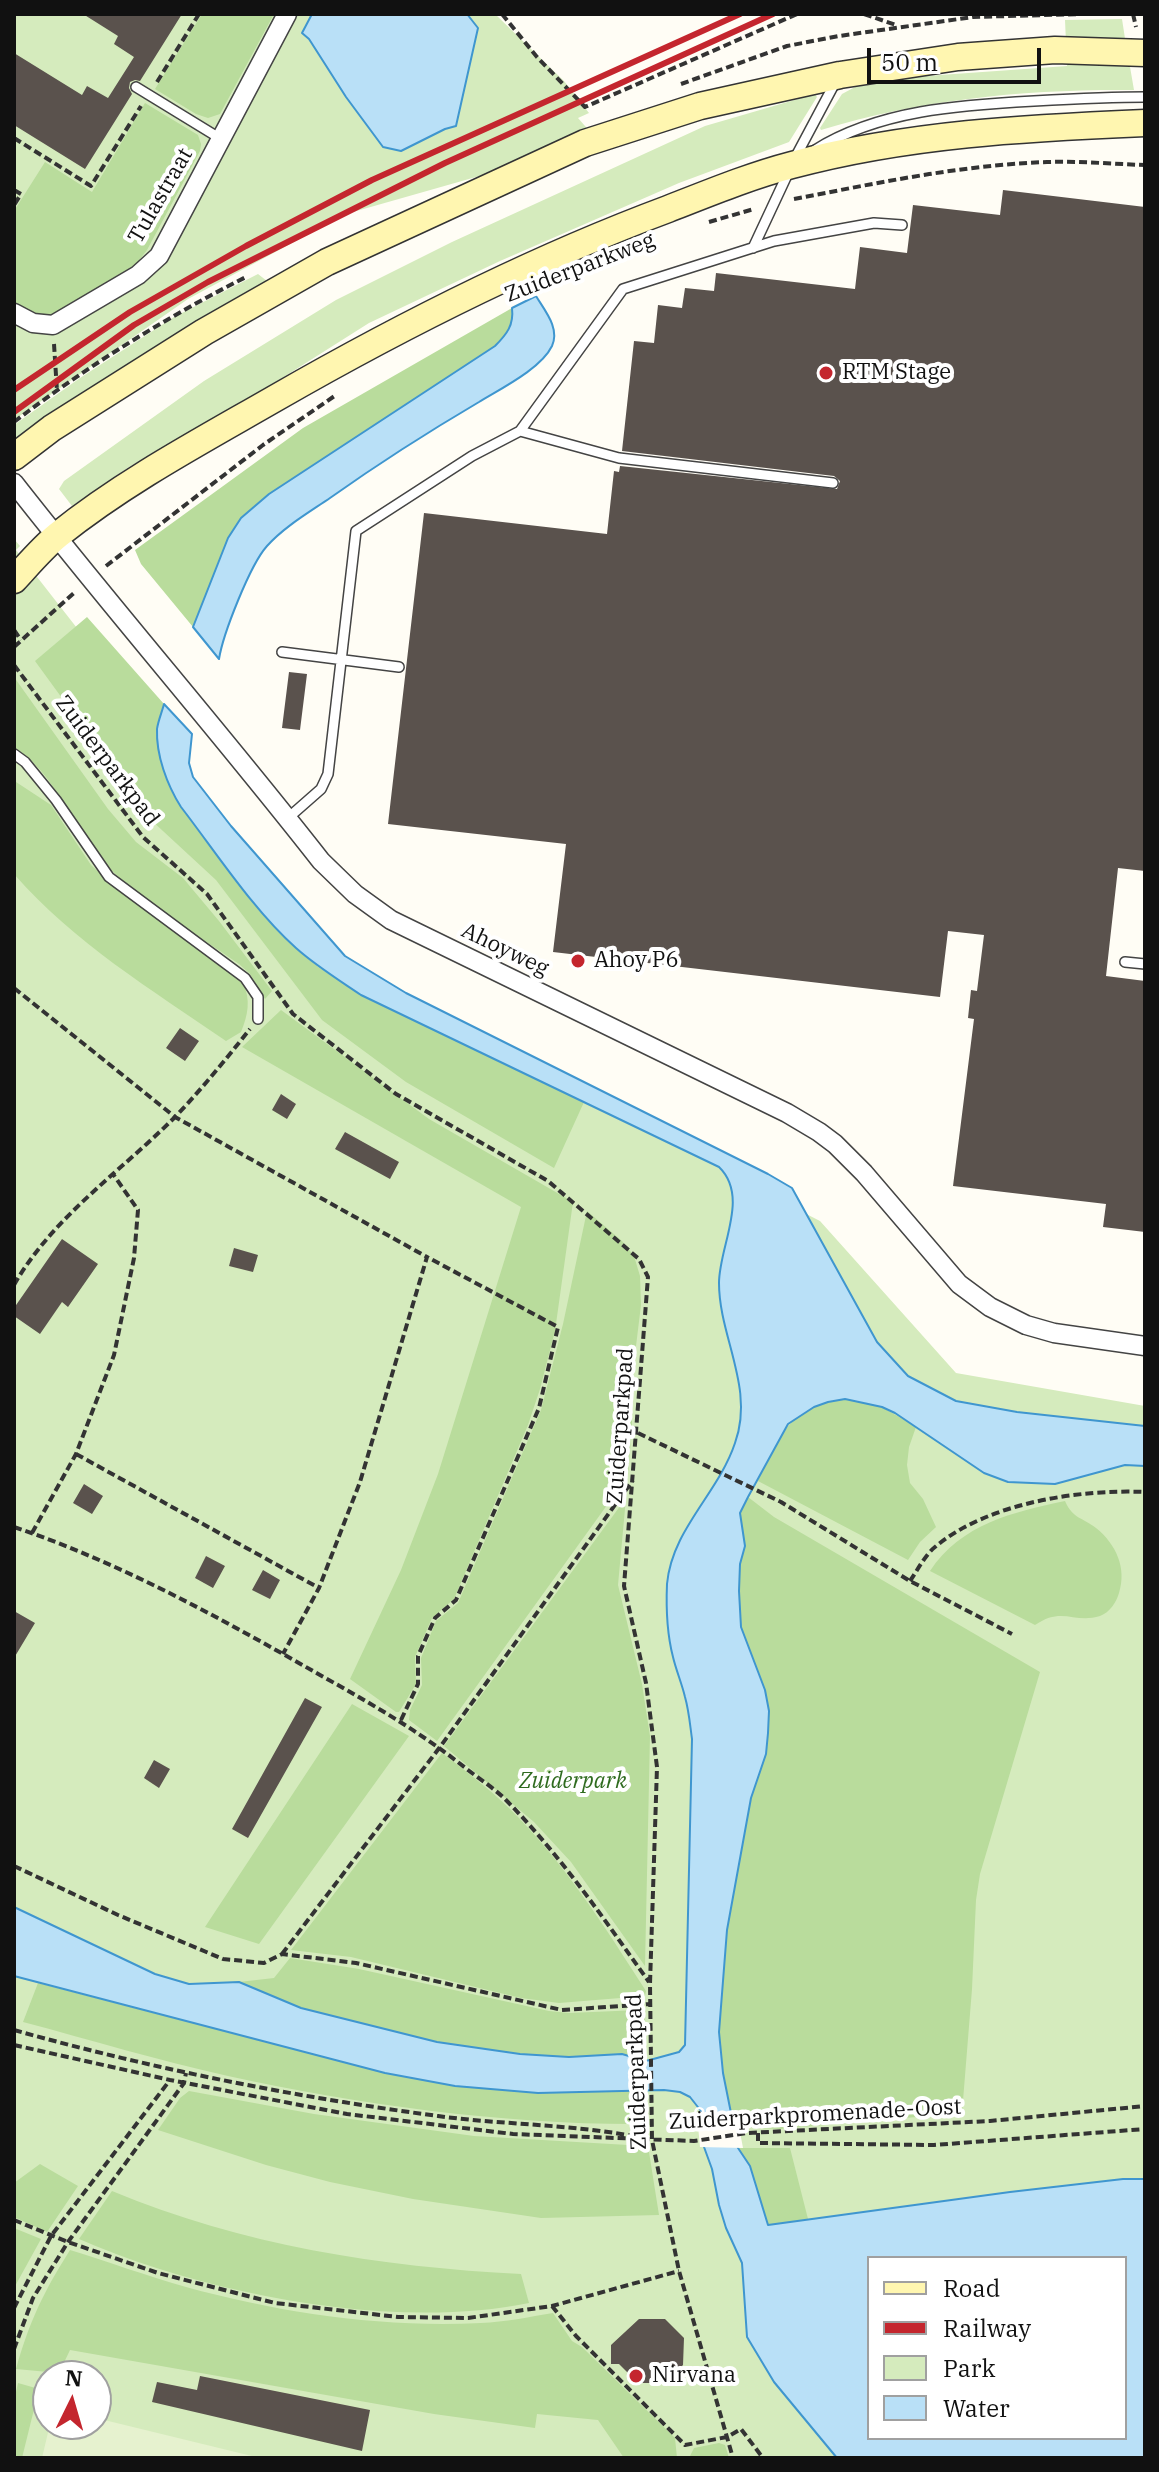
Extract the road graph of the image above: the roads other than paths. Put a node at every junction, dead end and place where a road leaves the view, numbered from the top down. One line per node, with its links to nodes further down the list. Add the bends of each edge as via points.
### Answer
1 (287, 14): 7 (street, Tulastraat)
2 (1145, 53): 3 (main road, via 999,54)
3 (840, 75): 8 (lane); 13 (main road, via 700,106 585,143 327,262 204,332)
4 (136, 87): 7 (lane)
5 (1145, 97): 8 (lane, Zuiderparkweg, via 968,104 882,120 836,136)
6 (1145, 123): 8 (main road, Zuiderparkweg, via 944,136)
7 (221, 139): 11 (street, Tulastraat, via 159,256 138,275 53,325)
8 (791, 165): 10 (lane); 16 (main road, Zuiderparkweg, via 615,229 455,300 195,444)
9 (902, 225): 10 (lane, via 874,223)
10 (753, 248): 12 (lane, via 623,289)
11 (14, 313)
12 (520, 431): 15 (lane, via 619,458); 19 (lane, via 356,531)
13 (14, 457)
14 (14, 483): 16 (street)
15 (833, 483)
16 (56, 537): 17 (main road, Zuiderparkweg); 22 (street, Ahoyweg)
17 (14, 580)
18 (282, 652): 19 (lane)
19 (341, 660): 20 (lane); 22 (lane, via 328,774 321,789)
20 (399, 667)
21 (14, 754): 25 (lane, via 56,800 109,877 245,978 258,997)
22 (288, 818): 26 (street, Ahoyweg, via 337,879 391,920 819,1132 864,1173 953,1277 990,1307 1054,1333)
23 (1125, 962): 24 (lane)
24 (1145, 964)
25 (258, 1019)
26 (1145, 1346)

